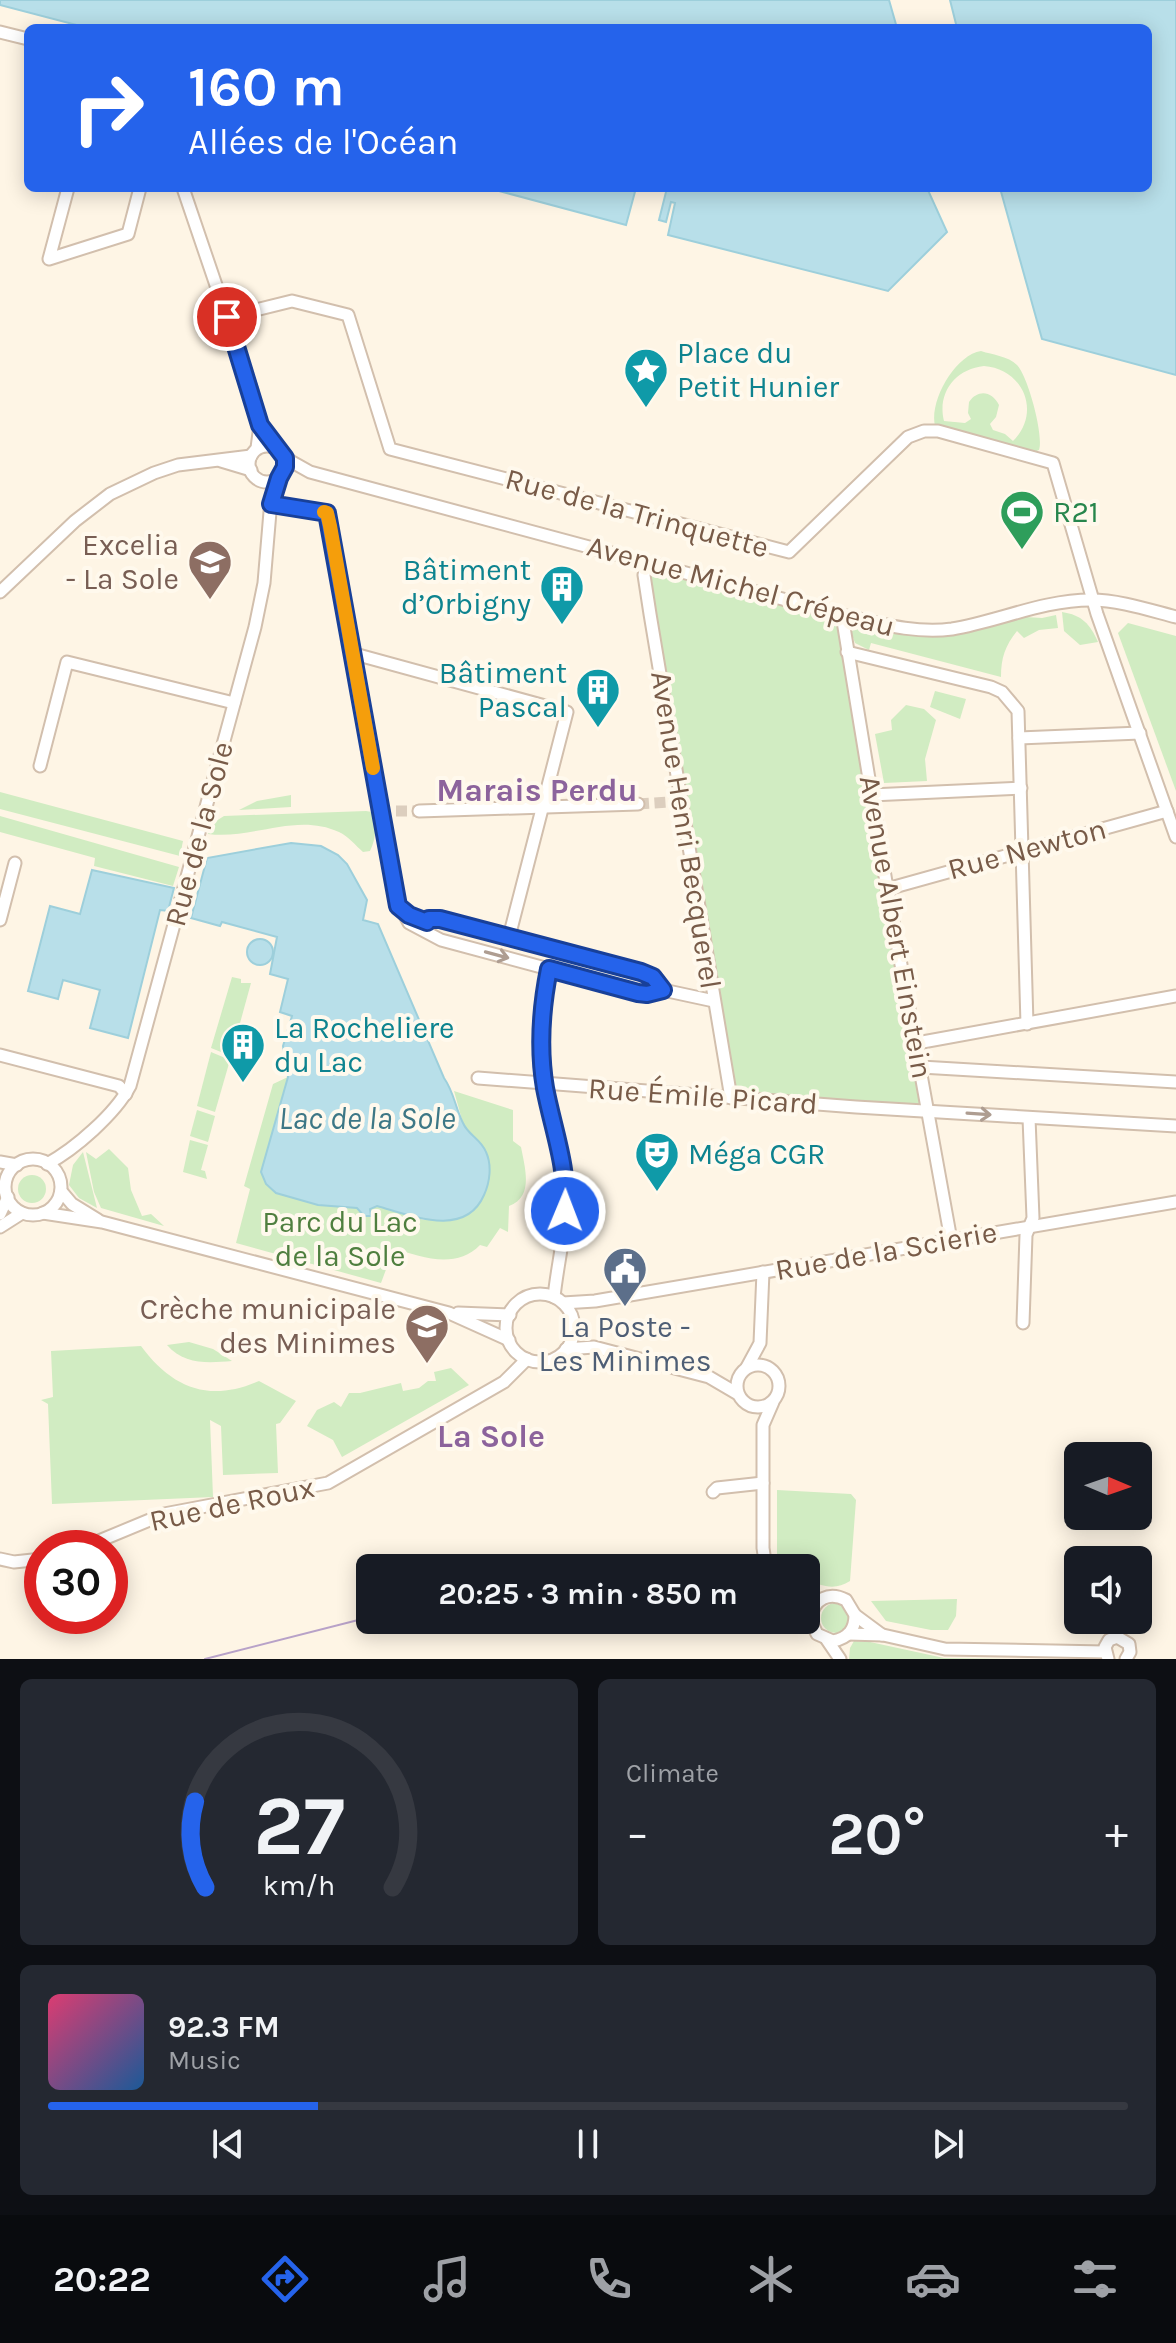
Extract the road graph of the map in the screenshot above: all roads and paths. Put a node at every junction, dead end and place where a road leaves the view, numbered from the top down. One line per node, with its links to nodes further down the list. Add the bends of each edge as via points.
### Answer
1 (0, 32): 2 (street)
2 (24, 38)
3 (67, 192): 4 (street, via 49,259 128,234)
4 (139, 192)
5 (184, 192): 6 (street)
6 (227, 317): 7 (street); 19 (street, Rue de la Trinquette, via 292,301 348,315 390,449 789,552 908,437 924,431 1053,463)
7 (260, 425): 8 (street, Avenue Michel Crépeau); 9 (street)
8 (275, 447): 9 (street); 10 (street, Avenue Michel Crépeau)
9 (254, 452): 11 (street); 12 (street)
10 (285, 458): 13 (street, Avenue Michel Crépeau); 14 (street)
11 (221, 461): 12 (street); 18 (street, via 178,465 110,494)
12 (251, 470): 15 (street)
13 (310, 472): 14 (street, Avenue Michel Crépeau); 17 (street, Avenue Michel Crépeau)
14 (280, 476): 15 (street, Avenue Michel Crépeau); 16 (street, Rue de la Sole)
15 (260, 480): 16 (street)
16 (271, 502): 23 (street, via 327,513); 24 (street, Rue de la Sole, via 264,583)
17 (647, 562): 20 (street, Avenue Michel Crépeau); 44 (street, Avenue Henri Becquerel, via 644,575)
18 (0, 592)
19 (1093, 600): 20 (street, Avenue Michel Crépeau, via 1056,603 950,629 905,630); 21 (street, Avenue Michel Crépeau); 25 (street)
20 (842, 615): 22 (street, Avenue Albert Einstein)
21 (1176, 617)
22 (847, 652): 26 (street, via 1002,692 1018,711); 29 (street, Avenue Albert Einstein)
23 (351, 653): 31 (street, via 567,712); 39 (street, via 396,899 409,923)
24 (234, 703): 27 (street, via 67,662); 52 (street, Rue de la Sole)
25 (1140, 733): 26 (street); 33 (street)
26 (1019, 738): 28 (street)
27 (40, 766)
28 (1021, 788): 29 (street); 35 (street)
29 (871, 795): 37 (street, Avenue Albert Einstein)
30 (638, 804): 31 (street)
31 (542, 807): 32 (street); 40 (street)
32 (419, 811)
33 (1167, 811): 34 (street); 35 (street, Rue Newton)
34 (1176, 837)
35 (1023, 850): 37 (street, Rue Newton); 45 (street)
36 (15, 863): 38 (street)
37 (887, 889): 46 (street, Avenue Albert Einstein)
38 (0, 920)
39 (426, 926): 40 (street, via 429,919 440,919); 41 (street, one-way to 41, via 433,938)
40 (509, 937): 42 (street, via 648,974)
41 (549, 969): 42 (street, via 638,993); 51 (street, via 541,1026)
42 (663, 990): 44 (street)
43 (1176, 996): 45 (street)
44 (714, 1001): 53 (street, Avenue Henri Becquerel)
45 (1027, 1024): 46 (street)
46 (917, 1043): 48 (street, Avenue Albert Einstein)
47 (0, 1055): 52 (street, via 119,1086)
48 (921, 1067): 50 (street); 54 (street, Avenue Albert Einstein)
49 (478, 1078): 51 (street, Rue Émile Picard)
50 (1176, 1082)
51 (545, 1083): 53 (street, Rue Émile Picard); 72 (street, via 567,1185)
52 (126, 1094): 57 (street, Rue de la Sole)
53 (731, 1098): 54 (street, Rue Émile Picard)
54 (929, 1111): 55 (street, Rue Émile Picard, one-way to 55); 71 (street, Avenue Albert Einstein)
55 (1029, 1118): 56 (street, Rue Émile Picard); 70 (street)
56 (1176, 1126)
57 (76, 1145): 59 (street, Rue de la Sole); 61 (street, Rue de la Sole)
58 (0, 1162): 60 (street)
59 (47, 1164): 60 (street, via 34,1160); 61 (street)
60 (17, 1165): 62 (street)
61 (57, 1173): 63 (street)
62 (5, 1191): 65 (street); 67 (street)
63 (61, 1191): 66 (street); 68 (street)
64 (1176, 1202): 70 (street, Rue de la Scierie)
65 (22, 1213): 66 (street); 69 (street)
66 (43, 1213): 68 (street)
67 (0, 1214)
68 (102, 1222): 77 (street)
69 (0, 1227)
70 (1029, 1227): 71 (street, Rue de la Scierie); 80 (street)
71 (951, 1240): 73 (street, Rue de la Scierie)
72 (557, 1271): 74 (street); 75 (street)
73 (763, 1272): 76 (street, Rue de la Scierie); 82 (street)
74 (539, 1294): 75 (street); 78 (street, via 521,1300)
75 (559, 1300): 76 (street, Rue de la Scierie); 79 (street)
76 (595, 1301): 79 (street, Rue de la Scierie)
77 (449, 1313): 78 (street); 83 (street)
78 (510, 1315): 83 (street)
79 (572, 1316): 81 (street)
80 (1023, 1323)
81 (574, 1332): 84 (street); 85 (street)
82 (760, 1343): 87 (street); 88 (street)
83 (512, 1345): 86 (street); 90 (street, via 512,1366)
84 (594, 1347): 85 (street); 89 (street)
85 (566, 1349): 86 (street, via 548,1361)
86 (527, 1359): 90 (street, Rue de Roux)
87 (771, 1369): 88 (street, via 757,1364); 92 (street, via 780,1385)
88 (743, 1371): 89 (street); 91 (street, via 737,1381)
89 (709, 1377): 91 (street)
90 (504, 1382): 96 (street, Rue de Roux, via 328,1483 164,1514)
91 (742, 1399): 92 (street, via 760,1408); 93 (street, via 758,1419)
92 (773, 1402): 93 (street, via 763,1425)
93 (763, 1442): 94 (street)
94 (763, 1483): 95 (street); 97 (street)
95 (713, 1492)
96 (125, 1530)
97 (764, 1554)
98 (0, 1559): 99 (street)
99 (24, 1561)
100 (821, 1599): 101 (street, via 840,1597)
101 (855, 1615): 103 (street); 104 (street)
102 (819, 1634): 105 (street)
103 (883, 1635): 104 (street); 106 (street, via 945,1649)
104 (847, 1636): 105 (street); 107 (street)
105 (827, 1640): 107 (street)
106 (1106, 1656): 108 (street, via 1109,1640 1120,1638 1130,1647)
107 (842, 1659)
108 (1126, 1659)

